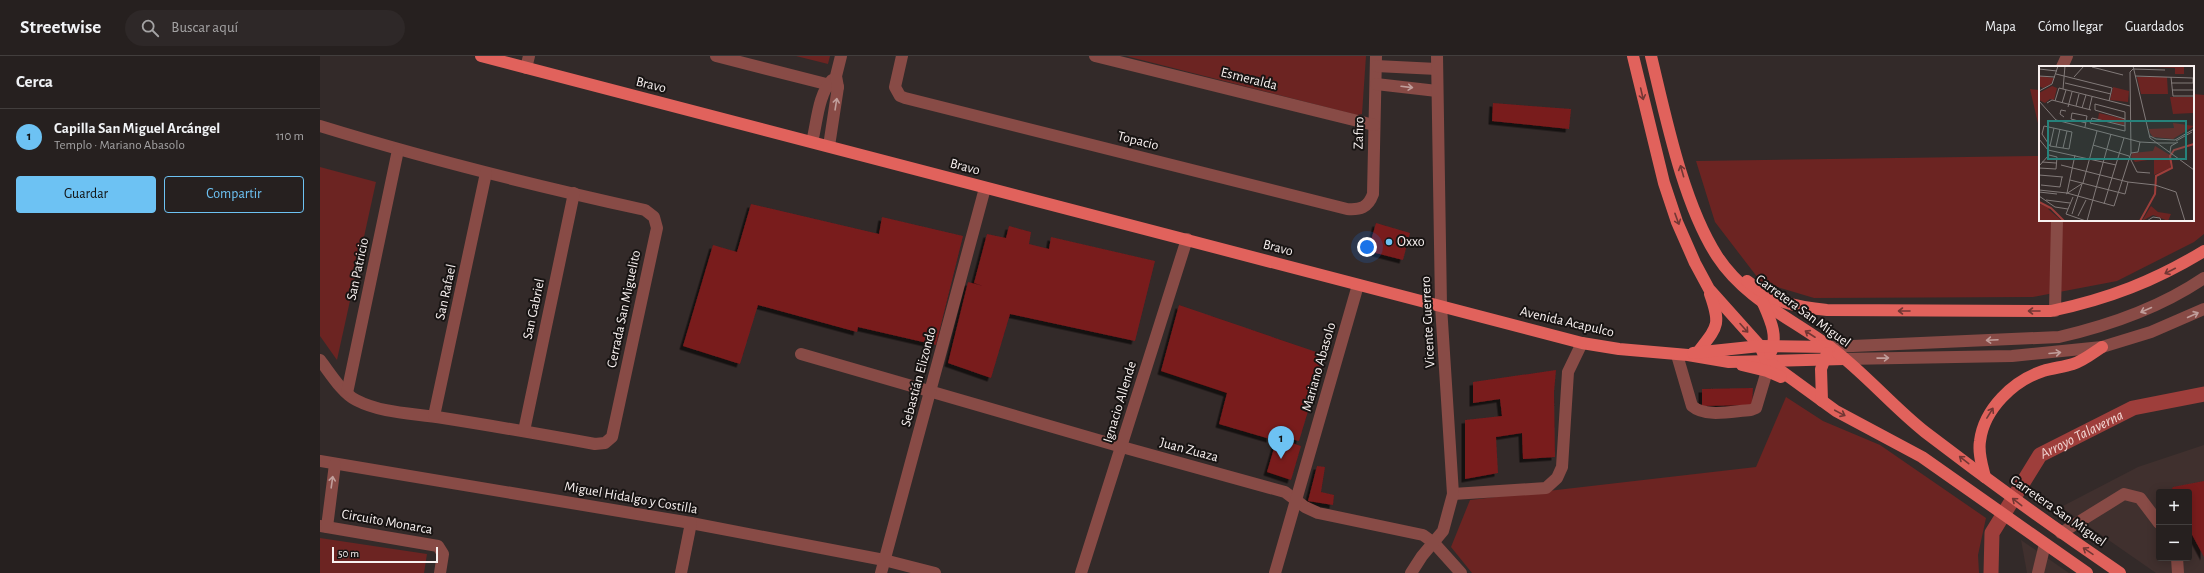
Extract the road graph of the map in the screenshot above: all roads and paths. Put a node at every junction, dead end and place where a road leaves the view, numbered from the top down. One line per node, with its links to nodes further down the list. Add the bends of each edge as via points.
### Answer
1 (481, 56): 11 (main road, Bravo)
2 (529, 56): 14 (street)
3 (716, 56): 16 (street)
4 (841, 56): 16 (street)
5 (902, 56): 27 (street, Topacio, via 895,87 900,96 905,98 1347,209)
6 (1094, 56): 19 (street, Esmeralda)
7 (1437, 56): 15 (street, Vicente Guerrero)
8 (1633, 56): 34 (main road, one-way to 34, via 1664,183 1677,222)
9 (1651, 56): 31 (main road, Carretera San Miguel, one-way to 9, via 1697,217 1687,190)
10 (2067, 56): 13 (street)
11 (507, 59): 14 (main road, Bravo)
12 (1376, 61): 15 (street); 17 (street, Zafiro)
13 (2062, 66)
14 (526, 68): 21 (main road, Bravo)
15 (1437, 69): 18 (street, Vicente Guerrero)
16 (834, 83): 21 (street); 22 (street, one-way to 16)
17 (1376, 84): 18 (street, one-way to 18); 19 (street, Zafiro)
18 (1437, 91): 36 (street, Vicente Guerrero)
19 (1374, 125): 27 (street, Zafiro, via 1373,194)
20 (320, 126): 23 (street, Cerrada San Miguelito)
21 (812, 142): 22 (main road, Bravo)
22 (829, 146): 25 (main road, Bravo)
23 (398, 150): 24 (street, Cerrada San Miguelito); 51 (street, San Patricio)
24 (486, 173): 26 (street, Cerrada San Miguelito); 53 (street, San Rafael)
25 (985, 188): 29 (main road, Bravo); 50 (street, Sebastián Elizondo)
26 (574, 193): 54 (street, San Gabriel); 54 (street, Cerrada San Miguelito, via 652,213 657,222 656,235 612,437 605,443 595,444)
27 (1364, 208)
28 (2057, 221): 38 (street)
29 (1187, 239): 33 (main road, Bravo); 55 (street, Ignacio Allende)
30 (2204, 251): 38 (main road, one-way to 38, via 2137,287)
31 (1718, 257): 35 (main road, Carretera San Miguel); 38 (main road, one-way to 31, via 1827,310 1797,307 1752,286)
32 (2204, 278): 42 (street, one-way to 42, via 2185,291 2143,311 2094,328 2059,336)
33 (1358, 286): 36 (main road, Bravo); 60 (street, Mariano Abasolo)
34 (1709, 289): 40 (main road, one-way to 40); 45 (main road, via 1718,316 1714,332)
35 (1762, 303): 41 (main road, via 1772,323); 42 (main road, Carretera San Miguel, one-way to 35)
36 (1441, 306): 39 (main road, Avenida Acapulco); 59 (street, Vicente Guerrero)
37 (2204, 309): 43 (street, one-way to 37, via 2151,332)
38 (2055, 311)
39 (1582, 343): 45 (main road, Avenida Acapulco, via 1619,349); 59 (street, via 1568,372 1562,468 1557,478 1546,488)
40 (1760, 346): 41 (main road, Avenida Acapulco); 45 (main road, Avenida Acapulco); 49 (main road)
41 (1774, 347): 42 (main road, Avenida Acapulco); 49 (main road)
42 (1830, 347): 46 (main road); 47 (main road, Carretera San Miguel)
43 (2102, 347): 47 (street, one-way to 43, via 2012,356); 58 (main road, one-way to 43, via 1980,456 1982,428 1990,412 2003,396 2020,382 2042,371 2075,364)
44 (801, 354): 50 (street, Juan Zuaza)
45 (1688, 354): 49 (main road, Avenida Acapulco, via 1729,362); 49 (street, via 1692,406 1705,412 1756,408)
46 (1824, 358): 47 (main road, Avenida Acapulco); 49 (main road, Avenida Acapulco); 52 (main road, via 1821,369)
47 (1844, 359): 58 (main road, Carretera San Miguel, one-way to 47, via 1925,432)
48 (320, 360): 51 (street, Cerrada San Miguelito)
49 (1766, 365): 52 (main road)
50 (931, 392): 55 (street, Juan Zuaza); 67 (street, Sebastián Elizondo)
51 (347, 393): 53 (street, Cerrada San Miguelito, via 367,405 405,414)
52 (1822, 401): 66 (main road, one-way to 66, via 1922,457)
53 (434, 416): 54 (street, Cerrada San Miguelito)
54 (524, 431)
55 (1122, 448): 60 (street, Juan Zuaza, via 1284,492); 73 (street, Ignacio Allende)
56 (320, 461): 57 (street, Miguel Hidalgo y Costilla)
57 (335, 464): 62 (street, Miguel Hidalgo y Costilla); 63 (street, one-way to 57)
58 (1990, 481): 64 (main road, Carretera San Miguel, one-way to 58)
59 (1453, 494): 65 (street, Vicente Guerrero, via 1443,531)
60 (1295, 500): 65 (street, Juan Zuaza, via 1318,513 1423,535); 74 (street, Mariano Abasolo)
61 (2156, 519): 64 (street, via 2140,498 2124,494)
62 (691, 523): 67 (street, Miguel Hidalgo y Costilla); 70 (street)
63 (323, 527): 69 (street, Circuito Monarca, via 438,546 443,554)
64 (2061, 533): 79 (main road, Carretera San Miguel, one-way to 64)
65 (1434, 543): 75 (street, Vicente Guerrero); 76 (street, Juan Zuaza)
66 (2044, 544): 77 (street); 78 (main road)
67 (884, 560): 71 (street, Sebastián Elizondo); 72 (street, Miguel Hidalgo y Costilla)
68 (2176, 561): 80 (street)
69 (440, 573)
70 (681, 573)
71 (881, 573)
72 (935, 573)
73 (1081, 573)
74 (1275, 573)
75 (1411, 573)
76 (1461, 573)
77 (2038, 573)
78 (2087, 573)
79 (2120, 573)
80 (2178, 573)

